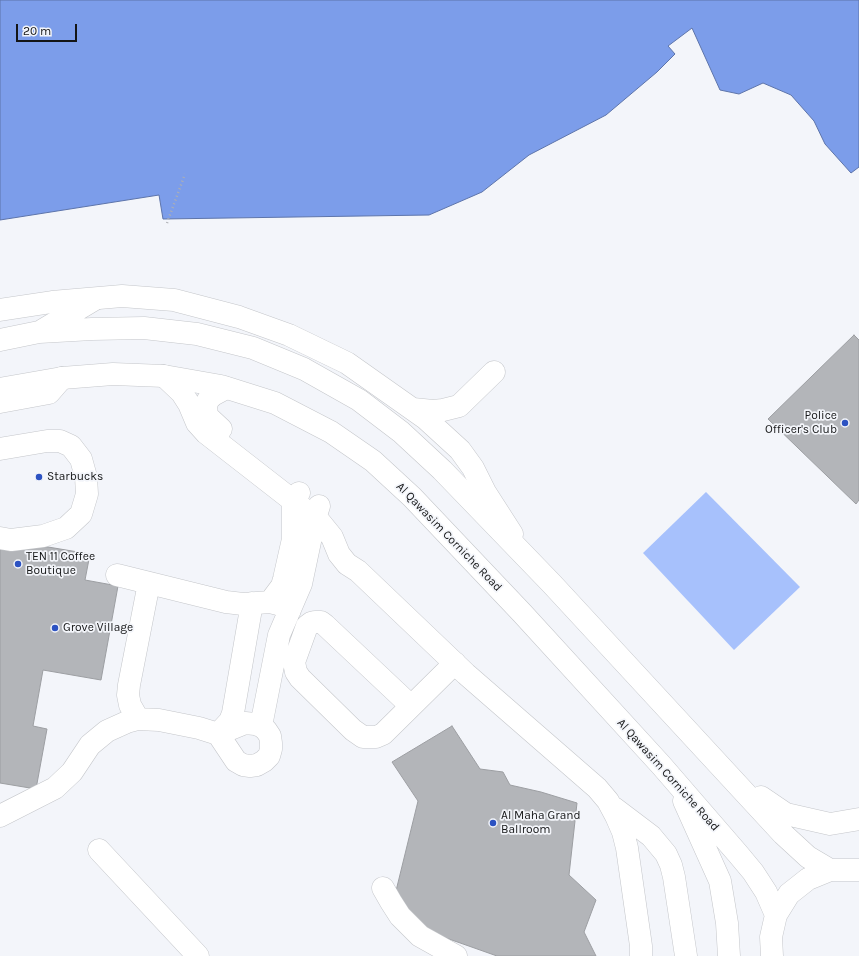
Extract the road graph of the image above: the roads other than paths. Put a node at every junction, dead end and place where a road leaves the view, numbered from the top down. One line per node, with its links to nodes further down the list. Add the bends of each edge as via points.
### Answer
1 (95, 299): 2 (main road); 3 (main road); 12 (main road, via 122,296 174,300 275,330 347,363)
2 (0, 310)
3 (39, 332): 4 (main road); 18 (main road, via 144,328 197,334 253,348 304,369 359,400 401,432 442,470)
4 (0, 340)
5 (494, 372): 11 (main road)
6 (164, 376): 7 (main road, Al Qawasim Corniche Road, via 113,374); 8 (main road, Al Qawasim Corniche Road); 15 (main road, via 182,393 197,423 206,433)
7 (62, 378): 9 (main road, Al Qawasim Corniche Road); 10 (main road, via 49,393)
8 (226, 388): 15 (main road, via 208,400 208,416); 29 (main road, Al Qawasim Corniche Road, via 275,403 331,432 373,461 417,502 522,613)
9 (0, 389)
10 (0, 402)
11 (459, 406): 12 (main road, via 433,412); 14 (main road, via 455,427)
12 (413, 409): 14 (main road)
13 (0, 449): 17 (main road, via 47,441 60,441 71,446 81,459 88,494 81,514 66,528 43,536 11,540)
14 (460, 450): 18 (main road, via 500,517)
15 (297, 496): 16 (main road); 21 (main road, via 294,529 282,586)
16 (317, 511): 22 (main road, via 301,584); 23 (main road, via 327,510 339,526 358,571)
17 (0, 538)
18 (536, 568): 28 (main road)
19 (118, 575): 20 (main road)
20 (149, 583): 21 (main road, via 226,602); 25 (main road, via 128,695)
21 (261, 603): 22 (main road, via 278,604); 27 (main road, via 233,713 230,721)
22 (290, 610): 26 (main road, via 279,635)
23 (455, 663): 24 (main road); 30 (main road, via 597,788)
24 (411, 706): 24 (main road, via 383,734 369,738 358,734 296,672 294,662 307,626 315,622 325,625)
25 (138, 719): 27 (main road, via 187,725); 31 (main road, via 117,726 98,737 83,753 72,772 55,788)
26 (261, 726): 27 (main road, via 245,723); 27 (main road, via 270,736 271,749 264,761 257,765 243,765 236,761)
27 (218, 734)
28 (732, 778): 32 (main road, via 786,814 830,824); 34 (main road, via 808,858)
29 (676, 782): 37 (main road, Al Qawasim Corniche Road, via 753,872 766,892); 42 (main road, via 720,881)
30 (610, 806): 40 (main road, via 623,832 627,848); 41 (main road, via 651,836 666,854 674,877)
31 (0, 816)
32 (859, 819)
33 (99, 850): 38 (main road)
34 (830, 870): 35 (main road); 37 (main road, via 808,879 789,894)
35 (859, 870)
36 (384, 888): 39 (main road, via 400,916 420,936)
37 (776, 915): 43 (main road, via 771,937)
38 (198, 956)
39 (456, 956)
40 (641, 956)
41 (686, 956)
42 (729, 956)
43 (772, 956)

